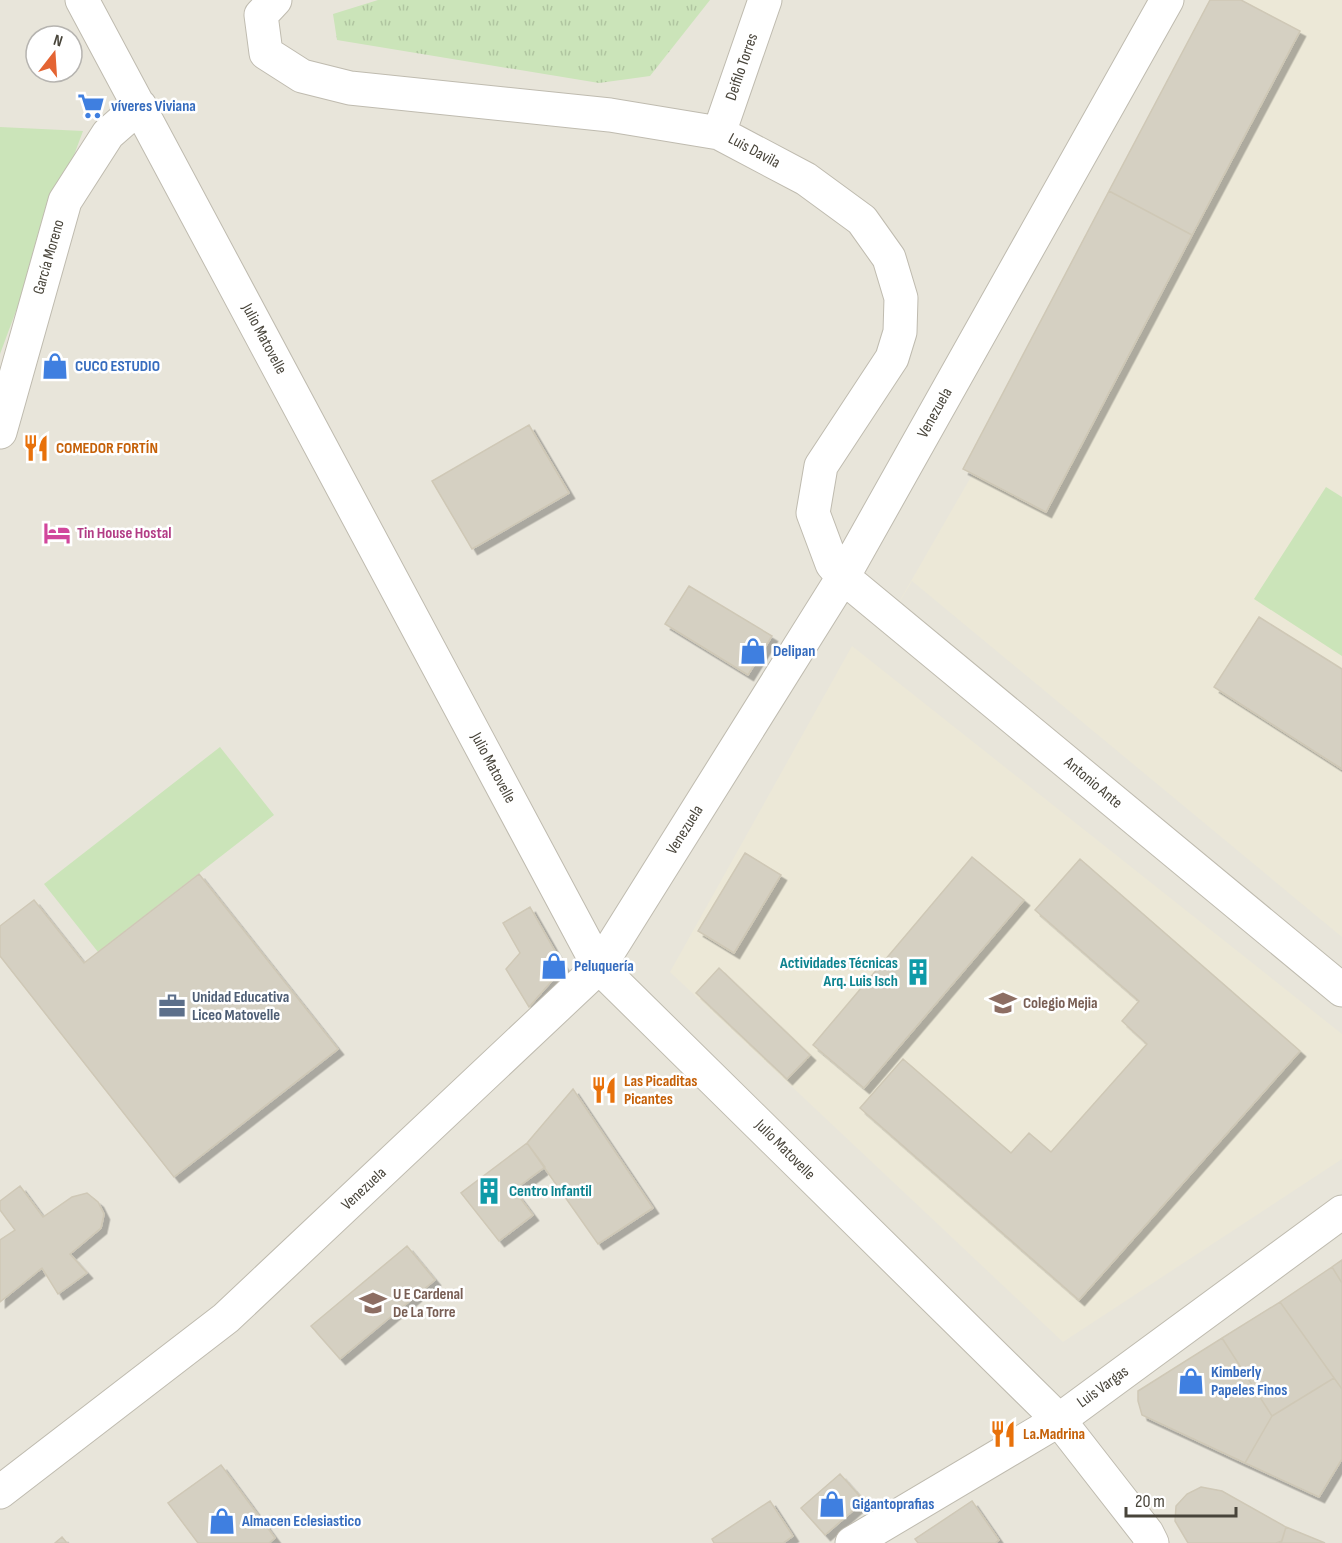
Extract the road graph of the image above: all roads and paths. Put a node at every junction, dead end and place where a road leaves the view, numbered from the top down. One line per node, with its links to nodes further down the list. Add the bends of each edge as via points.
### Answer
1 (82, 0): 5 (street, Julio Matovelle)
2 (275, 0): 6 (street, Luis Davila, via 261,15 266,53 302,76 350,88 610,116)
3 (765, 0): 6 (street, Deifilo Torres)
4 (1167, 0): 8 (street, Venezuela)
5 (140, 106): 7 (street, García Moreno, via 108,134 65,201); 9 (street, Julio Matovelle)
6 (719, 133): 8 (street, Luis Davila, via 806,179 862,220 888,258 901,298 900,332 892,358 821,466 813,513 832,564)
7 (0, 432)
8 (843, 577): 9 (street, Venezuela); 10 (street, Antonio Ante)
9 (599, 967): 12 (street, Julio Matovelle); 13 (street, Venezuela, via 226,1318)
10 (1342, 990)
11 (1342, 1212): 12 (street, Luis Vargas)
12 (1059, 1420): 14 (street, Luis Vargas); 15 (street, Julio Matovelle)
13 (0, 1492)
14 (852, 1543)
15 (1152, 1543)

